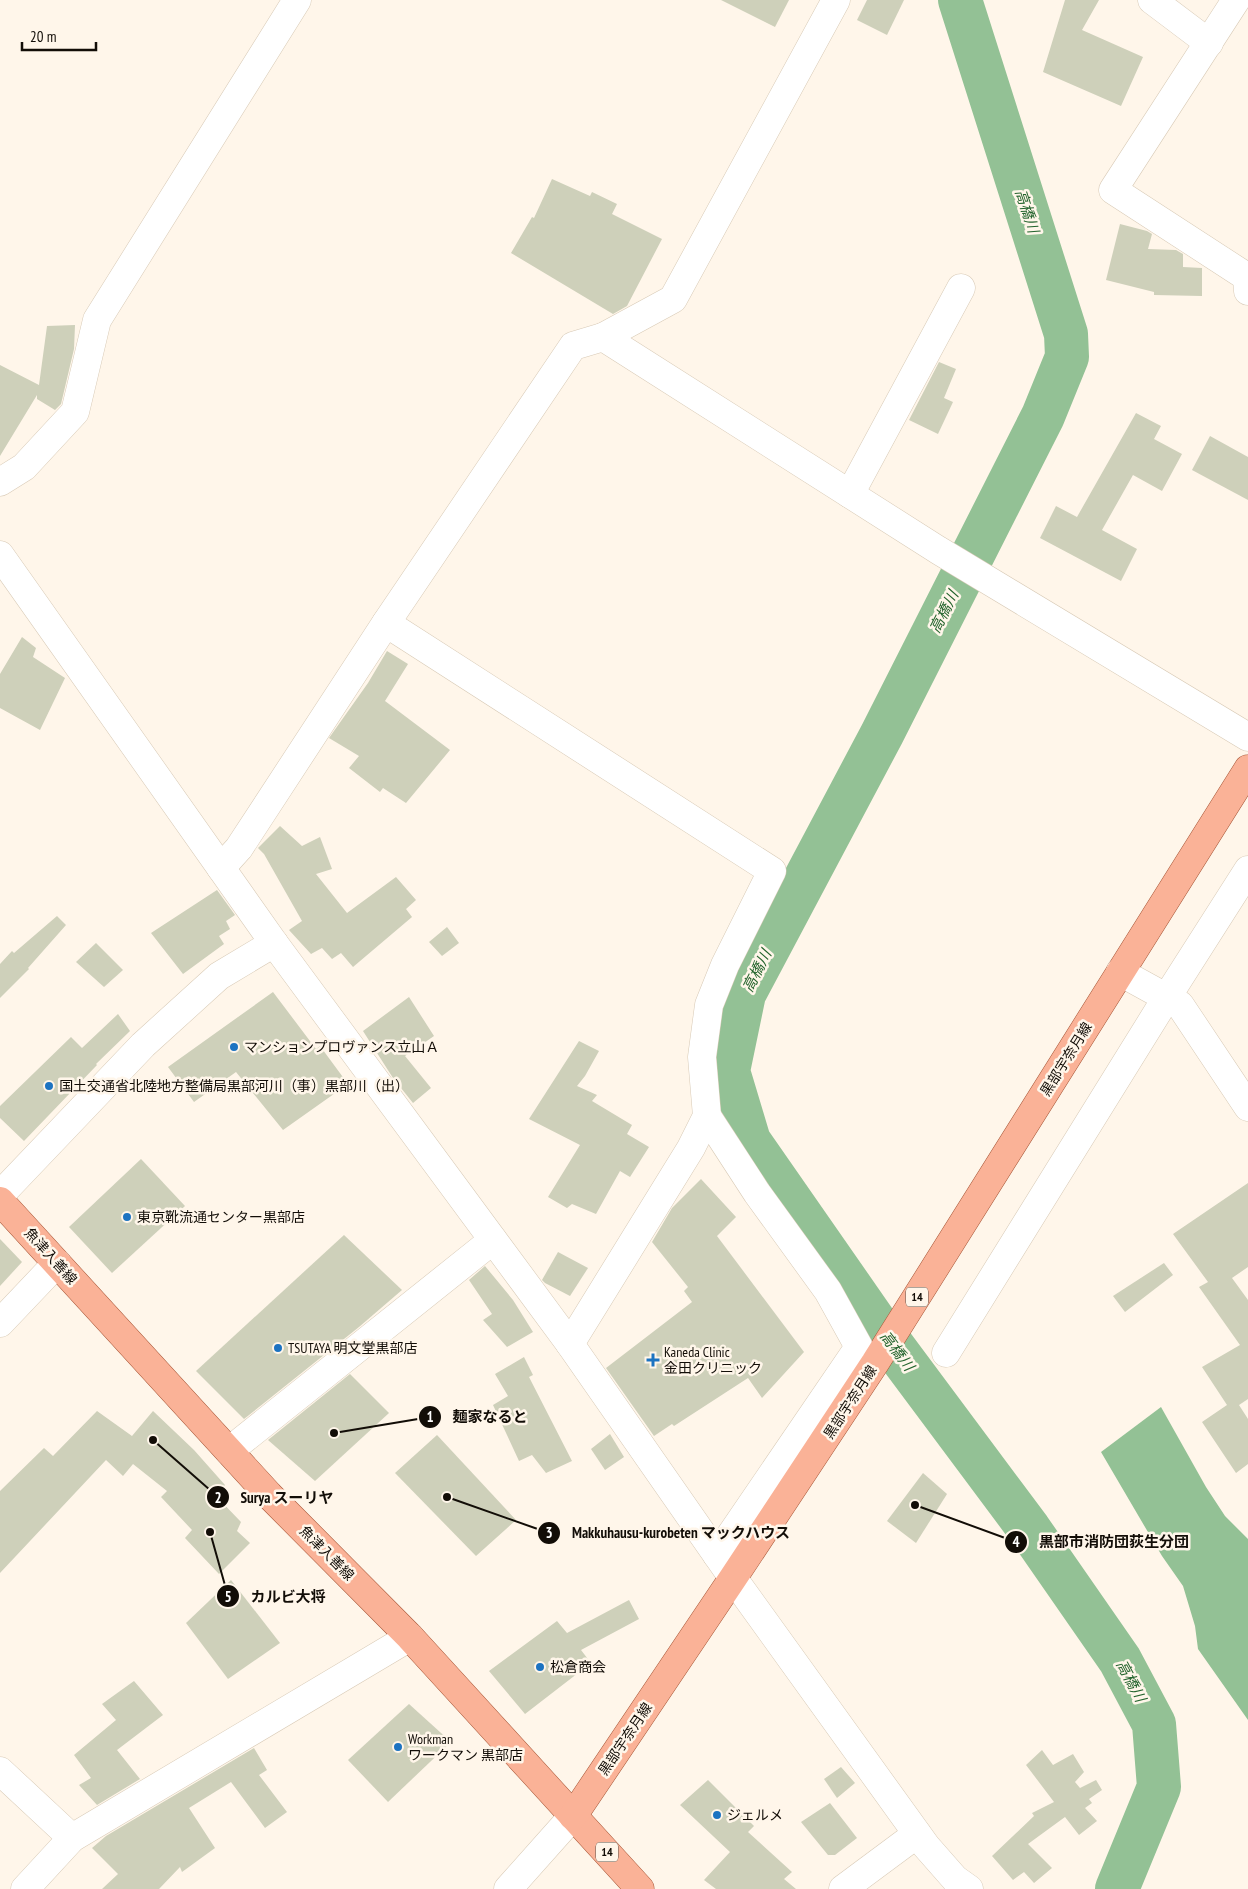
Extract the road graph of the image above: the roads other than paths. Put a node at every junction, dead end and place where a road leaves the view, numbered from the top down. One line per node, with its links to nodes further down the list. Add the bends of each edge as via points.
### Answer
1 (298, 0): 9 (street, via 97,320 75,412 24,467)
2 (836, 0): 8 (street, via 673,299)
3 (1152, 0): 5 (street)
4 (1236, 0): 5 (street)
5 (1209, 43): 7 (street, via 1113,190 1247,277)
6 (961, 288): 10 (street)
7 (1248, 291)
8 (603, 337): 10 (street); 12 (street, via 573,346)
9 (0, 482)
10 (850, 494): 13 (street)
11 (0, 555): 15 (street)
12 (386, 623): 15 (street, via 239,848); 21 (street, via 772,871 709,1005 702,1056)
13 (1248, 737)
14 (1248, 769): 18 (main road, 黒部宇奈月線 / 14)
15 (221, 868): 17 (street)
16 (1248, 870): 19 (street)
17 (274, 943): 22 (street, via 219,976 143,1045); 24 (street)
18 (1120, 972): 19 (street); 31 (main road, 黒部宇奈月線 / 14, via 875,1363)
19 (1167, 998): 20 (street, via 1180,1005); 28 (street)
20 (1248, 1107)
21 (707, 1116): 27 (street, via 691,1148); 30 (street, via 757,1193 828,1291 859,1347)
22 (0, 1195)
23 (0, 1201): 25 (main road, 魚津入善線)
24 (493, 1240): 27 (street); 29 (street)
25 (57, 1263): 26 (street); 29 (main road, 魚津入善線)
26 (0, 1323)
27 (570, 1344): 30 (street)
28 (946, 1353)
29 (229, 1451): 32 (main road, 魚津入善線)
30 (717, 1555): 31 (street)
31 (734, 1578): 34 (main road, 黒部宇奈月線 / 14); 35 (street)
32 (410, 1637): 34 (main road, 魚津入善線); 36 (street)
33 (0, 1771): 36 (street)
34 (573, 1816): 38 (street); 39 (main road, 14)
35 (917, 1834): 40 (street); 41 (street, via 955,1879)
36 (72, 1838): 37 (street)
37 (25, 1889)
38 (508, 1889)
39 (640, 1889)
40 (843, 1889)
41 (969, 1889)

